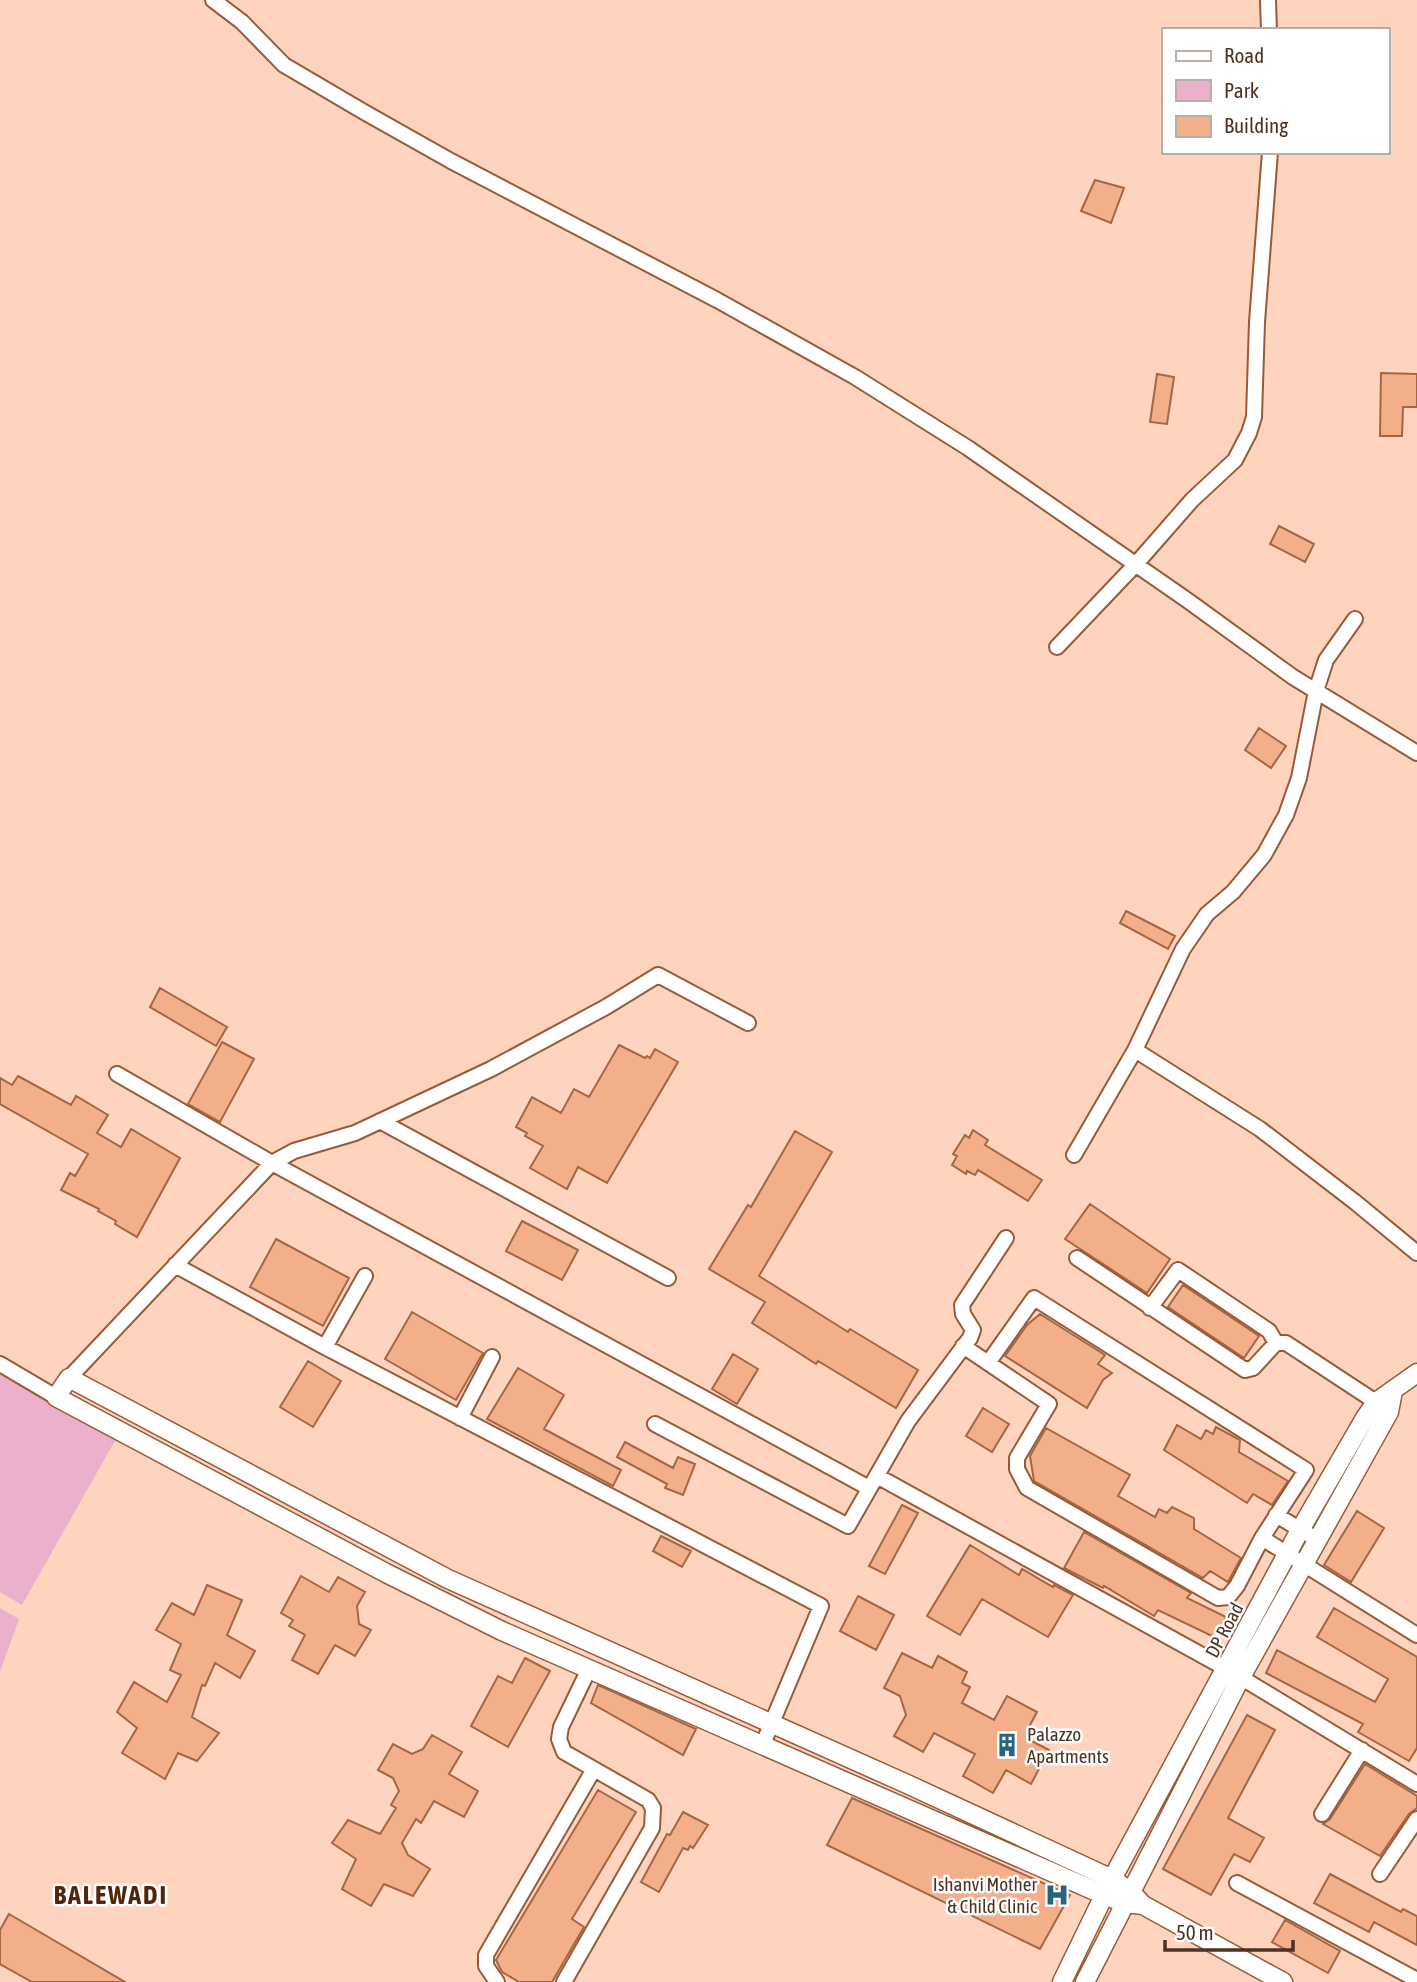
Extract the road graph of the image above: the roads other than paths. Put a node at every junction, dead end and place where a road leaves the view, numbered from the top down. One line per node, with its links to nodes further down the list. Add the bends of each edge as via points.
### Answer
1 (212, 0): 5 (street, via 242,22 284,65 451,161 855,377)
2 (1268, 0): 3 (street)
3 (1269, 28)
4 (1270, 154): 5 (street, via 1250,433 1235,460 1192,500)
5 (1136, 564): 7 (street); 8 (street)
6 (1355, 619): 8 (street, via 1326,660)
7 (1057, 647)
8 (1316, 691): 9 (street); 11 (street, via 1299,778 1286,815 1264,855 1207,914 1183,949)
9 (1417, 753)
10 (748, 1023): 13 (street, via 659,975 491,1069)
11 (1135, 1050): 14 (street); 17 (street, via 1260,1129)
12 (117, 1074): 15 (street)
13 (380, 1121): 15 (street); 21 (street)
14 (1074, 1155)
15 (272, 1163): 19 (street); 35 (street)
16 (1006, 1238): 24 (street, via 962,1305 973,1330)
17 (1417, 1253)
18 (1077, 1258): 22 (street)
19 (175, 1265): 25 (street); 30 (street)
20 (365, 1276): 25 (street)
21 (668, 1278)
22 (1150, 1308): 23 (street, via 1245,1370 1253,1368); 23 (street, via 1178,1270 1269,1331)
23 (1276, 1343): 32 (street, via 1293,1346)
24 (963, 1346): 27 (street); 35 (street, via 908,1421)
25 (325, 1348): 33 (street)
26 (492, 1357): 33 (street)
27 (988, 1363): 36 (street, via 1034,1298 1306,1470); 38 (street, via 1049,1404 1017,1458 1027,1488 1218,1598 1228,1597 1237,1586)
28 (0, 1364): 31 (street)
29 (1417, 1373): 32 (street, DP Road, via 1393,1391)
30 (69, 1378): 31 (street); 45 (street, via 448,1579)
31 (56, 1397): 43 (street, via 386,1573)
32 (1383, 1407): 37 (street, DP Road); 39 (street, DP Road)
33 (460, 1418): 45 (street, via 821,1606)
34 (655, 1424): 35 (street, via 848,1526)
35 (873, 1482): 44 (street)
36 (1276, 1515): 37 (street); 38 (street)
37 (1300, 1530): 39 (street); 40 (street, DP Road)
38 (1262, 1538): 40 (street)
39 (1318, 1540): 41 (street, DP Road)
40 (1287, 1555): 41 (street); 44 (street, DP Road)
41 (1304, 1564): 42 (street); 44 (street, DP Road)
42 (1417, 1635)
43 (589, 1669): 46 (street); 48 (street, via 559,1739 564,1752)
44 (1234, 1673): 47 (street); 55 (street, DP Road); 56 (street, DP Road)
45 (772, 1724): 46 (street); 55 (street)
46 (763, 1744): 55 (street)
47 (1360, 1754): 49 (street); 50 (street); 51 (street)
48 (594, 1769): 58 (street, via 486,1955 486,1966); 59 (street, via 648,1800 653,1808 652,1828)
49 (1417, 1784)
50 (1417, 1792)
51 (1322, 1814)
52 (1417, 1819): 53 (street)
53 (1380, 1874)
54 (1237, 1883): 57 (street)
55 (1108, 1887): 56 (street); 60 (street, DP Road)
56 (1133, 1900): 61 (street, DP Road); 62 (street)
57 (1417, 1980)
58 (497, 1982)
59 (564, 1982)
60 (1062, 1982)
61 (1086, 1982)
62 (1283, 1982)

